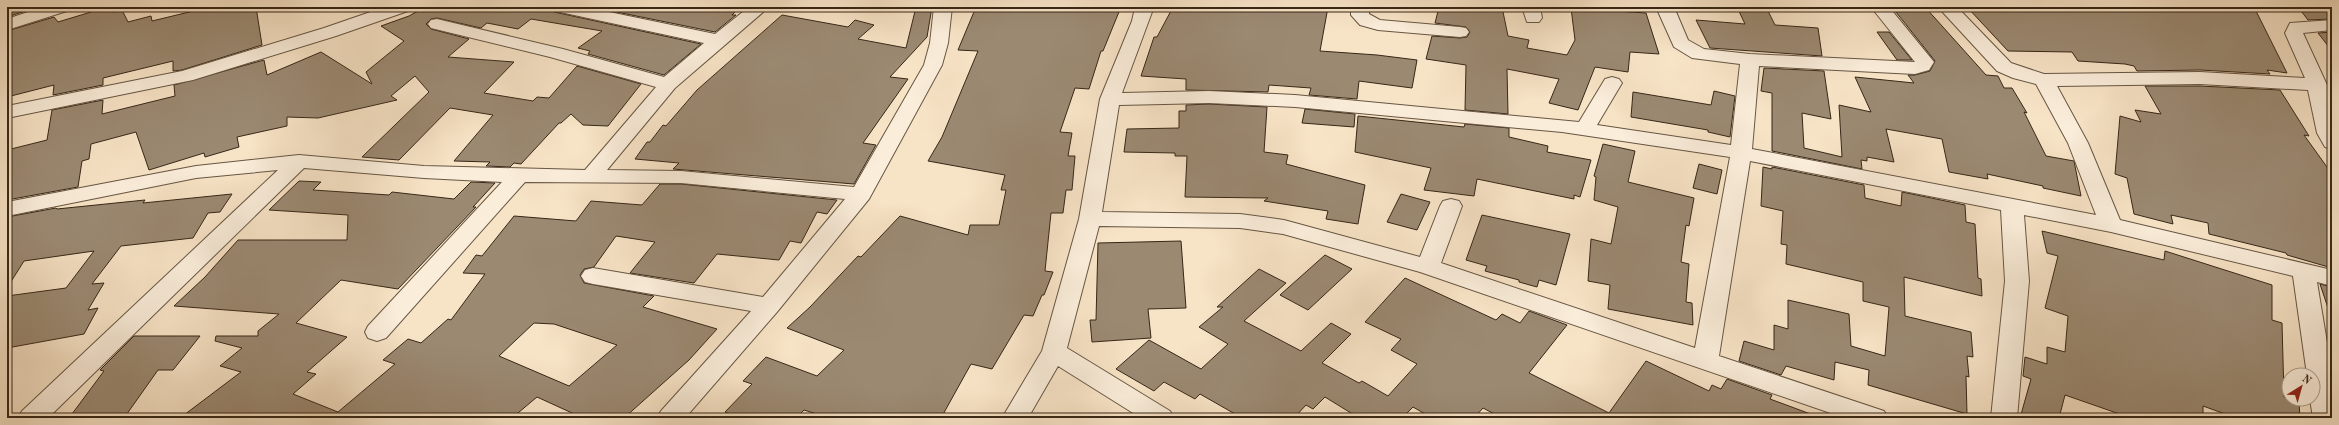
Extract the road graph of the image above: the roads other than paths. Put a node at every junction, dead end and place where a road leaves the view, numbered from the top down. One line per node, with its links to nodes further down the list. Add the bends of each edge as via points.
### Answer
1 (61, 7): 12 (street)
2 (402, 7): 22 (street, via 186,76)
3 (560, 7): 15 (street)
4 (760, 7): 15 (street)
5 (943, 7): 29 (street, via 939,43 933,65)
6 (1139, 7): 21 (street, via 1143,12 1141,21)
7 (1360, 7): 14 (street, via 1360,15 1366,21 1378,25)
8 (1665, 7): 16 (street, via 1680,42 1690,50 1699,54)
9 (1880, 7): 16 (street, via 1925,62 1922,66 1915,68)
10 (1947, 7): 17 (street, via 2004,67)
11 (437, 24): 19 (street)
12 (7, 25)
13 (2332, 25): 20 (street, via 2296,27 2294,33)
14 (1460, 32)
15 (718, 40): 19 (street)
16 (1750, 60): 25 (street)
17 (2044, 80): 20 (street, via 2200,78); 34 (street, via 2078,143)
18 (1612, 82): 23 (street)
19 (668, 84): 27 (street)
20 (2317, 85): 24 (street)
21 (1110, 98): 23 (street, via 1209,97 1295,101); 33 (street)
22 (7, 112)
23 (1584, 129): 25 (street)
24 (2332, 143)
25 (1741, 153): 31 (street); 42 (street)
26 (299, 161): 28 (street, via 424,172); 32 (street, via 196,172); 43 (street)
27 (592, 175): 28 (street); 29 (street, via 681,177)
28 (519, 176): 40 (street)
29 (861, 194): 39 (street)
30 (1451, 206): 35 (street)
31 (2012, 207): 34 (street); 48 (street, via 2017,281)
32 (7, 209)
33 (1090, 219): 35 (street, via 1240,221 1284,227); 41 (street)
34 (2111, 225): 36 (street)
35 (1428, 267): 42 (street)
36 (2304, 272): 38 (street); 49 (street)
37 (593, 276): 39 (street)
38 (2332, 278)
39 (769, 306): 44 (street)
40 (377, 332)
41 (1054, 351): 45 (street); 46 (street)
42 (1706, 360): 47 (street)
43 (31, 418)
44 (670, 418)
45 (1015, 418)
46 (1161, 418)
47 (1874, 418)
48 (2004, 418)
49 (2326, 418)

